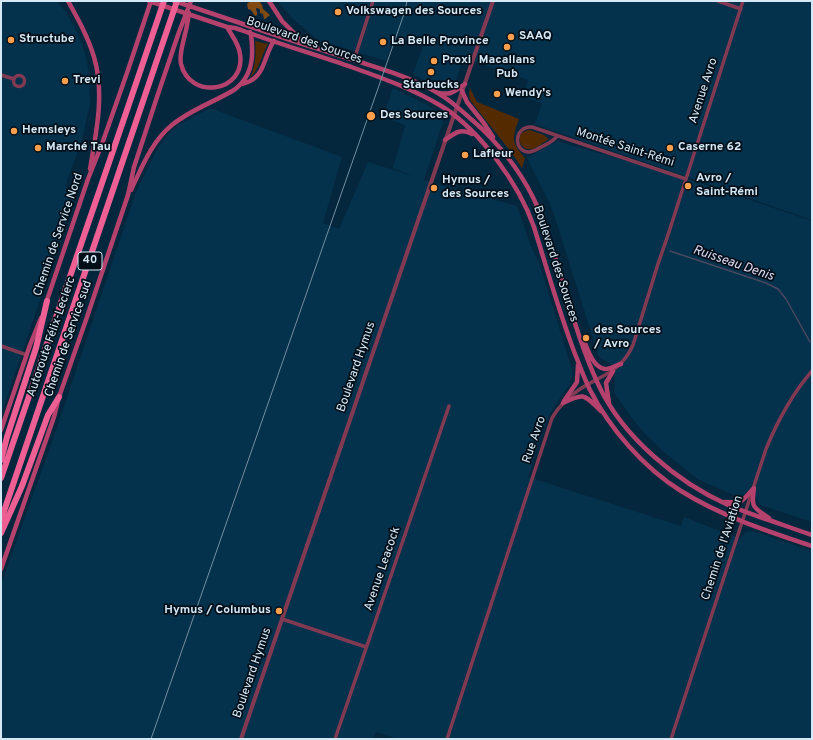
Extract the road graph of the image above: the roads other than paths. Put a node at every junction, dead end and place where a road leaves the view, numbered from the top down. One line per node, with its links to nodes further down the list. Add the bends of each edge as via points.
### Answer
1 (68, 1): 31 (main road, via 91,47 98,78 98,110)
2 (150, 1): 14 (main road, Boulevard des Sources); 31 (main road, Chemin de Service Nord)
3 (164, 1): 51 (highway, Autoroute Félix-Leclerc / 40)
4 (174, 1): 13 (main road, Boulevard des Sources)
5 (177, 1): 55 (highway, Autoroute Félix-Leclerc / 40)
6 (269, 1): 17 (main road, via 278,16)
7 (373, 1): 18 (street)
8 (493, 1): 22 (street, Boulevard Hymus)
9 (718, 1): 12 (street)
10 (743, 1): 12 (street, Avenue Avro)
11 (191, 2): 14 (main road, via 181,63 186,76 192,82 212,88 221,86 232,79 238,70 241,62 239,50); 33 (main road, Chemin de Service sud, via 134,167)
12 (741, 9): 32 (street, Avenue Avro)
13 (247, 25): 15 (main road); 17 (main road, Boulevard des Sources)
14 (227, 27): 15 (main road, Boulevard des Sources)
15 (250, 33): 16 (main road, Boulevard des Sources); 21 (main road, via 252,63 248,76)
16 (274, 41): 21 (main road, via 257,74 250,81); 26 (main road, Boulevard des Sources, via 406,87)
17 (303, 44): 18 (main road, Boulevard des Sources)
18 (354, 60): 24 (main road, Boulevard des Sources, via 399,74)
19 (1, 75): 20 (street)
20 (14, 80)
21 (241, 84): 33 (main road, via 231,92 181,118 164,132 153,147)
22 (465, 84): 23 (street, Boulevard Hymus); 24 (main road, via 449,94)
23 (462, 92): 25 (street, Boulevard Hymus); 30 (main road)
24 (436, 93): 25 (main road, Boulevard des Sources)
25 (457, 107): 26 (street, Boulevard Hymus); 30 (main road, Boulevard des Sources)
26 (454, 115): 27 (main road, Boulevard des Sources); 29 (street, Boulevard Hymus)
27 (475, 135): 29 (main road, via 460,131); 38 (main road, Boulevard des Sources, via 507,174 528,212)
28 (557, 136): 28 (street, Montée Saint-Rémi, via 529,127 520,132 517,140 521,148 530,152); 32 (street, Montée Saint-Rémi)
29 (445, 140): 62 (street, Boulevard Hymus)
30 (498, 146): 35 (main road, Boulevard des Sources, via 520,175 537,206)
31 (88, 179): 34 (main road, Chemin de Service Nord)
32 (686, 179): 39 (street, Rue Avro, via 634,341)
33 (128, 195): 44 (main road, Chemin de Service sud)
34 (47, 301): 37 (main road, Chemin de Service Nord); 50 (highway, via 36,348)
35 (575, 322): 39 (main road, via 596,364 606,369); 42 (main road, Boulevard des Sources)
36 (1, 346): 37 (street)
37 (27, 355): 49 (main road, Chemin de Service Nord)
38 (578, 362): 43 (main road, Boulevard des Sources); 45 (main road, via 577,382)
39 (621, 364): 40 (street, Rue Avro)
40 (613, 371): 42 (street, Rue Avro); 46 (main road, via 606,383)
41 (812, 371): 52 (street, Chemin de l'Aviation, via 776,424)
42 (596, 380): 43 (street, Rue Avro); 46 (main road, Boulevard des Sources)
43 (588, 385): 45 (street, Rue Avro); 48 (main road, Boulevard des Sources)
44 (59, 397): 58 (highway, via 48,415 22,486); 61 (main road, Chemin de Service sud)
45 (563, 403): 48 (main road, via 576,396 583,396); 66 (street, Rue Avro, via 551,422)
46 (609, 404): 53 (main road, Boulevard des Sources, via 622,423 656,458 683,480)
47 (450, 406): 63 (street, Avenue Leacock)
48 (606, 416): 56 (main road, Boulevard des Sources, via 632,449 663,478 690,497)
49 (1, 430)
50 (1, 460)
51 (1, 478)
52 (754, 488): 53 (main road, via 740,502); 54 (street, Chemin de l'Aviation); 57 (main road, via 754,507)
53 (720, 501): 54 (main road, Boulevard des Sources)
54 (745, 512): 56 (street, Chemin de l'Aviation); 57 (main road, Boulevard des Sources)
55 (1, 520)
56 (742, 522): 60 (main road, Boulevard des Sources); 67 (street, Chemin de l'Aviation)
57 (776, 522): 59 (main road, Boulevard des Sources)
58 (1, 533)
59 (812, 535)
60 (812, 546)
61 (1, 569)
62 (282, 618): 63 (street); 64 (street, Boulevard Hymus)
63 (366, 647): 65 (street, Avenue Leacock)
64 (241, 739)
65 (335, 739)
66 (447, 739)
67 (671, 739)

